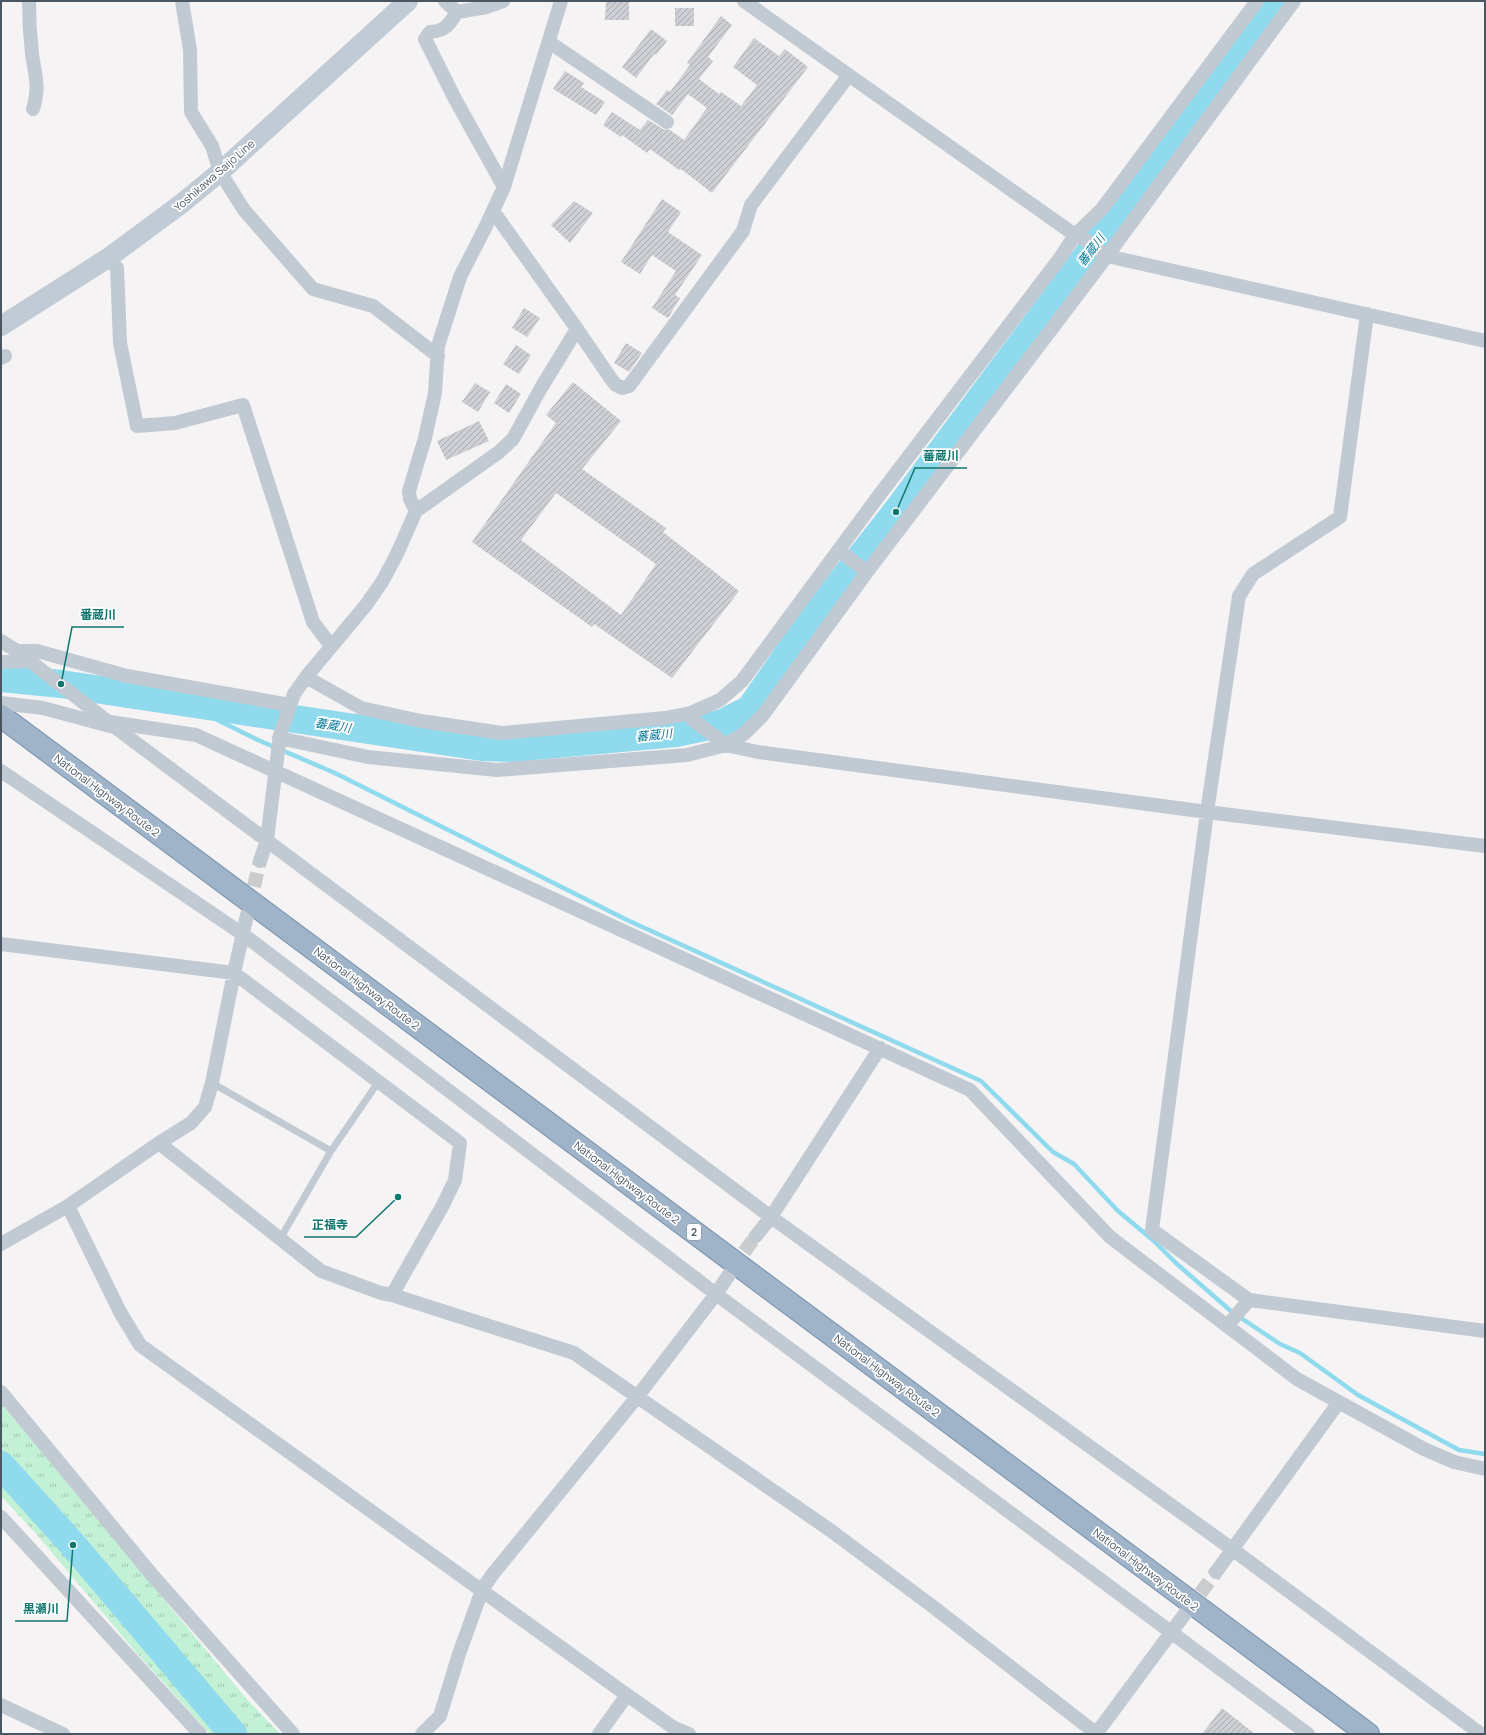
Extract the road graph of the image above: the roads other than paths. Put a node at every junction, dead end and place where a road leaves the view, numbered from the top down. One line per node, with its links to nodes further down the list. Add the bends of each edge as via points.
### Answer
1 (29, 1): 13 (street, via 28,24 37,78 37,96)
2 (182, 1): 15 (street, via 190,50 191,112 212,146)
3 (408, 1): 15 (main road, Yoshikawa Saijo Line)
4 (445, 1): 10 (street)
5 (503, 1): 10 (street, via 488,7)
6 (561, 1): 11 (street)
7 (744, 1): 12 (street)
8 (1257, 1): 18 (street, via 1102,209)
9 (1294, 1): 19 (street)
10 (457, 12): 16 (street, via 450,24 440,31 430,32 425,39 455,100)
11 (549, 42): 14 (street); 16 (street)
12 (849, 75): 18 (street); 23 (street, via 751,205 746,228 628,386 622,388 610,380)
13 (33, 109)
14 (667, 122)
15 (220, 172): 20 (main road, Yoshikawa Saijo Line); 25 (street, via 244,210 313,289 373,306)
16 (504, 187): 17 (street)
17 (493, 211): 23 (street); 25 (street, via 460,277 438,346)
18 (1078, 236): 19 (street); 27 (street, via 877,498)
19 (1107, 255): 21 (street); 28 (street)
20 (108, 258): 22 (main road, Yoshikawa Saijo Line); 30 (street, via 117,268 120,343 137,426 175,423 243,405 313,622)
21 (1367, 314): 24 (street); 44 (street, via 1340,517 1253,574 1239,596)
22 (1, 326)
23 (577, 329): 26 (street, via 510,442)
24 (1485, 342)
25 (438, 356): 26 (street, via 435,393 409,491)
26 (416, 511): 30 (street, via 382,582)
27 (842, 553): 28 (street); 38 (street, via 742,681 720,700)
28 (867, 571): 41 (street, via 763,715 745,733)
29 (1, 641): 31 (street)
30 (331, 646): 34 (street)
31 (17, 651): 32 (street); 36 (street, via 37,651 127,676)
32 (29, 661): 33 (street); 39 (street)
33 (1, 662)
34 (306, 677): 36 (street, via 294,694); 38 (street, via 361,708 421,721 502,733)
35 (1, 704): 39 (street, via 43,708)
36 (289, 707): 40 (street)
37 (1, 716): 88 (highway, National Highway Route 2 / 2)
38 (692, 717): 41 (street)
39 (112, 724): 43 (street, via 196,735); 45 (street)
40 (279, 738): 41 (street, via 368,757 497,770 687,755); 43 (street)
41 (725, 744): 44 (street, via 758,752)
42 (1, 771): 49 (street)
43 (276, 772): 45 (street); 52 (street)
44 (1207, 812): 46 (street); 65 (street, via 1152,1230)
45 (267, 840): 47 (street); 58 (street)
46 (1485, 846)
47 (260, 861)
48 (248, 915): 49 (street)
49 (244, 935): 51 (street); 63 (street)
50 (1, 944): 51 (street)
51 (234, 974): 53 (street); 54 (street)
52 (880, 1048): 58 (street); 66 (street, via 970,1090 1110,1237)
53 (379, 1081): 56 (lane); 64 (street, via 460,1143 455,1180)
54 (212, 1083): 55 (street, via 205,1107 191,1123); 56 (lane)
55 (159, 1143): 57 (street); 60 (street)
56 (331, 1151): 60 (lane)
57 (68, 1206): 61 (street); 75 (street, via 120,1312 140,1345)
58 (770, 1217): 59 (street); 73 (street)
59 (755, 1237)
60 (280, 1238): 64 (street, via 321,1271)
61 (1, 1244)
62 (732, 1270): 63 (street)
63 (716, 1294): 69 (street); 77 (street)
64 (392, 1295): 69 (street, via 574,1353)
65 (1249, 1300): 66 (street); 67 (street)
66 (1227, 1326): 70 (street, via 1297,1379)
67 (1485, 1331)
68 (1, 1392): 82 (street, via 153,1576)
69 (637, 1397): 75 (street); 86 (street, via 830,1530)
70 (1339, 1402): 71 (street, via 1424,1449 1454,1462); 73 (street)
71 (1485, 1469)
72 (1, 1517): 81 (street)
73 (1232, 1549): 74 (street); 89 (street)
74 (1216, 1572)
75 (482, 1590): 78 (street); 83 (street, via 440,1716)
76 (1187, 1611): 77 (street)
77 (1172, 1632): 86 (street); 87 (street)
78 (627, 1695): 84 (street); 85 (street, via 674,1728)
79 (1, 1705): 80 (street)
80 (63, 1734)
81 (200, 1734)
82 (293, 1734)
83 (422, 1734)
84 (599, 1734)
85 (689, 1734)
86 (1096, 1734)
87 (1308, 1734)
88 (1368, 1734)
89 (1481, 1734)

